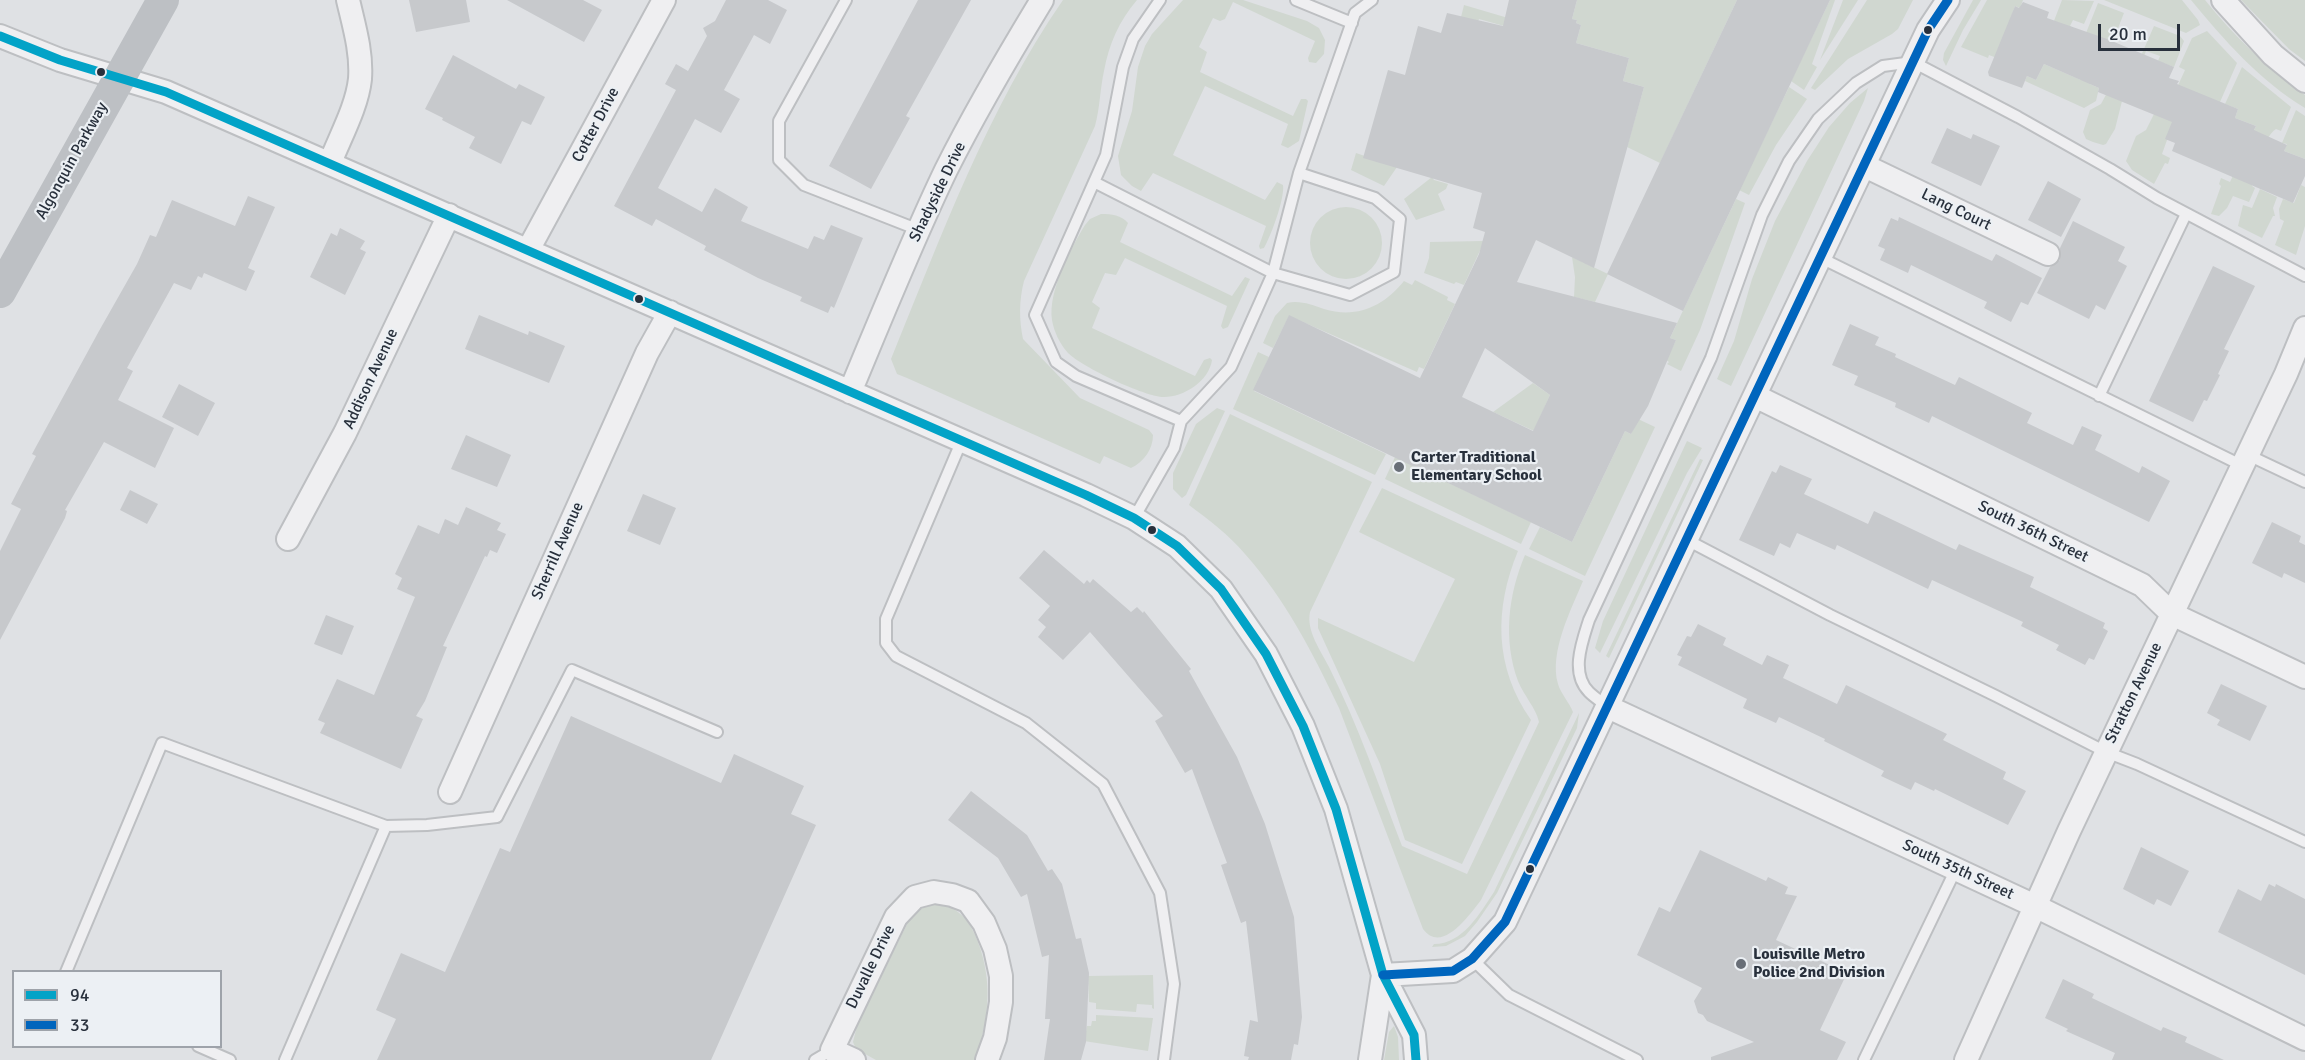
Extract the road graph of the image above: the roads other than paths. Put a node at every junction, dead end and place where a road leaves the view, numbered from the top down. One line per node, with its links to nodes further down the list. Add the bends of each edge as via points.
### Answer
1 (163, 0): 14 (main road, Algonquin Parkway)
2 (348, 0): 16 (street, via 358,44 360,81)
3 (664, 0): 23 (street, Cotter Drive)
4 (846, 0): 22 (lane, via 779,121 778,160 804,185)
5 (1042, 0): 22 (street, Shadyside Drive, via 947,169)
6 (1160, 0): 19 (lane, via 1133,39 1123,67 1106,155)
7 (1296, 0): 11 (lane)
8 (1372, 0): 11 (lane, via 1355,13)
9 (1948, 0): 13 (street)
10 (2223, 0): 15 (street, via 2273,55)
11 (1352, 23): 18 (lane)
12 (0, 36): 14 (street)
13 (1913, 63): 17 (street); 20 (lane, via 2018,117); 43 (lane, via 1883,66 1856,83 1818,119 1789,160 1762,215 1711,358 1589,620 1579,652 1580,675 1587,691)
14 (118, 78): 16 (street, via 166,92); 28 (main road, Algonquin Parkway)
15 (2305, 81)
16 (330, 164): 21 (street)
17 (1865, 166): 24 (street, Lang Court); 25 (street)
18 (1299, 173): 26 (lane); 26 (lane, via 1375,198 1400,219 1394,272 1350,295)
19 (1094, 182): 26 (lane); 34 (lane, via 1035,315 1056,362 1076,376)
20 (2186, 214): 27 (lane); 33 (lane)
21 (449, 215): 23 (street); 39 (street, Addison Avenue, via 345,433)
22 (919, 230): 31 (street, Shadyside Drive)
23 (528, 250): 29 (street)
24 (2048, 254)
25 (1821, 258): 32 (street); 33 (lane)
26 (1273, 273): 34 (lane, via 1231,367)
27 (2305, 276)
28 (0, 292)
29 (670, 312): 31 (street); 46 (street, Sherrill Avenue, via 647,353)
30 (2305, 328): 36 (street, Stratton Avenue)
31 (850, 392): 35 (street)
32 (1755, 396): 40 (street); 41 (street, South 36th Street, via 2142,585)
33 (2099, 396): 36 (lane)
34 (1181, 421): 38 (lane, via 1174,448)
35 (962, 440): 38 (street); 61 (lane, via 886,619 886,643 896,656 1026,723 1103,784 1160,893 1174,984)
36 (2245, 460): 37 (lane); 41 (street, Stratton Avenue)
37 (2305, 482)
38 (1134, 518): 53 (street, via 1177,546 1200,567 1266,654 1303,726 1336,809)
39 (288, 539)
40 (1687, 540): 43 (street); 45 (lane)
41 (2172, 614): 42 (street, South 36th Street); 45 (street, Stratton Avenue)
42 (2305, 677)
43 (1608, 707): 49 (street, South 35th Street); 51 (street, via 1505,922)
44 (717, 732): 47 (lane, via 572,670 498,817)
45 (2106, 752): 48 (lane); 50 (street, Stratton Avenue)
46 (450, 792)
47 (386, 826): 52 (lane, via 162,743); 58 (lane)
48 (2305, 842)
49 (1956, 869): 50 (street, South 35th Street); 65 (lane)
50 (2036, 906): 54 (street, South 35th Street); 66 (street, Stratton Avenue)
51 (1472, 959): 53 (street, via 1453,971); 64 (lane, via 1509,995)
52 (67, 970)
53 (1383, 975): 62 (street); 63 (street, via 1414,1035)
54 (2305, 1039)
55 (200, 1048): 57 (lane)
56 (823, 1055): 59 (street); 60 (street, Duvalle Drive, via 896,917 915,897 933,892 968,901 984,923 995,949 1001,1002)
57 (230, 1060)
58 (285, 1060)
59 (854, 1060)
60 (987, 1060)
61 (1164, 1060)
62 (1370, 1060)
63 (1416, 1060)
64 (1637, 1060)
65 (1864, 1060)
66 (1966, 1060)

